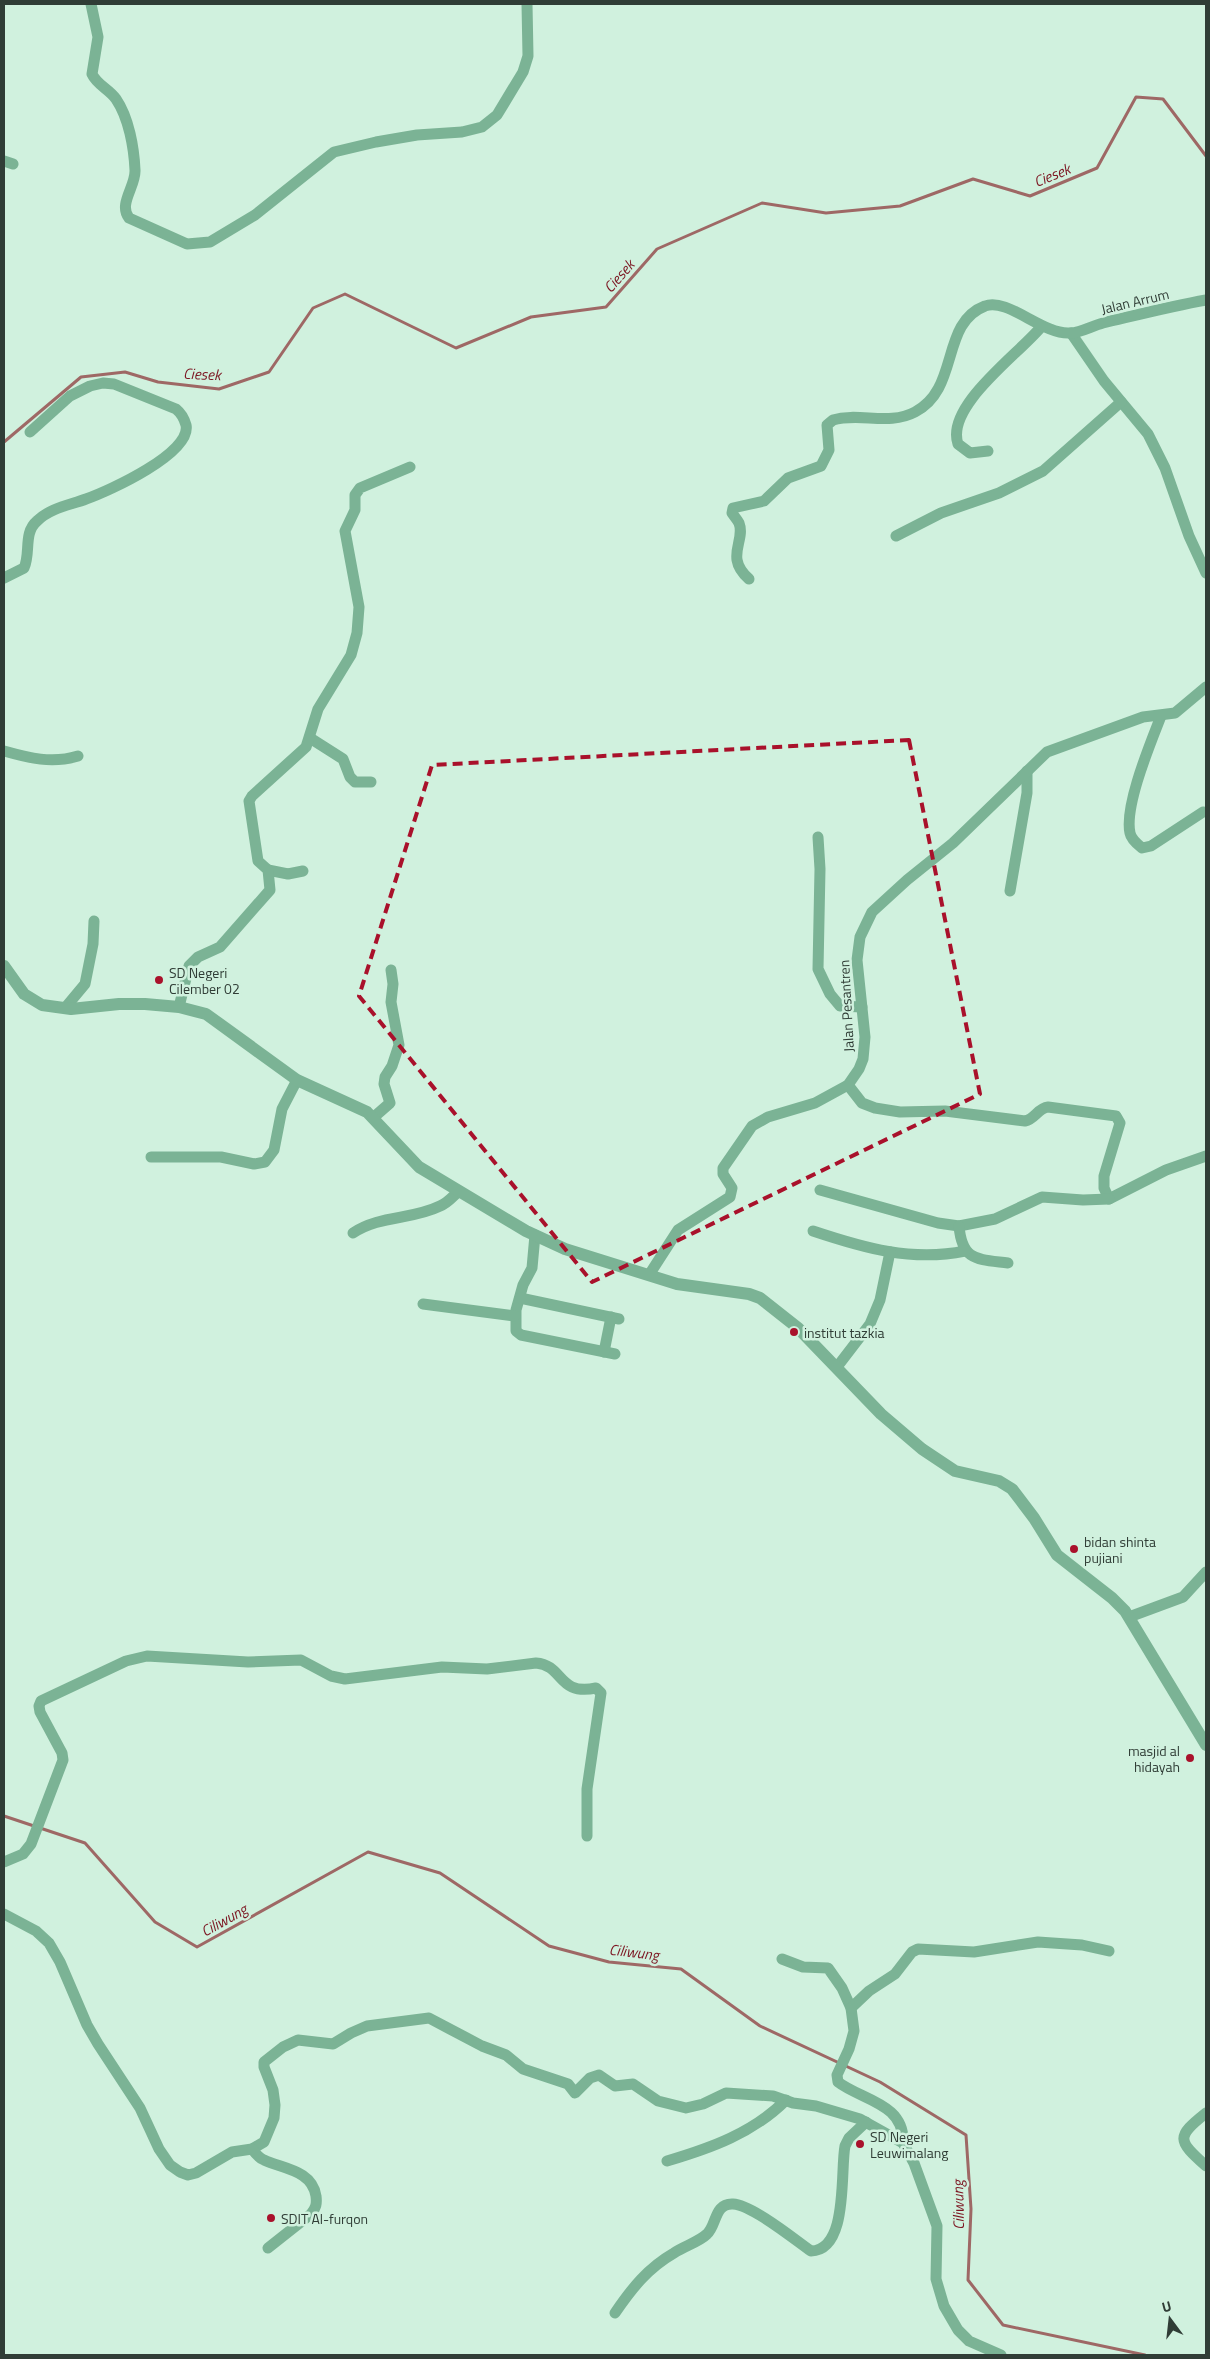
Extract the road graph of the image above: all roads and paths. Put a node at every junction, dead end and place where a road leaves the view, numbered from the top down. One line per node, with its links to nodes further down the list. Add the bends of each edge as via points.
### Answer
1 (91, 4): 2 (street, via 98,37 92,74 116,99 131,143 135,172 126,212 129,218 187,244 213,241 255,214 334,152 418,135 462,132 489,122 515,89 527,62)
2 (527, 4)
3 (1206, 300): 5 (street, Jalan Arrum)
4 (1041, 327): 5 (street); 8 (street, via 973,394 963,412 956,435 958,444 970,453); 13 (street, via 998,305 984,306 960,325 943,381 922,408 898,418 831,421 827,428 829,450 821,466 788,478 764,502 732,509 739,525 738,562)
5 (1071, 333): 6 (street)
6 (1121, 402): 10 (street, via 1043,471 999,493 940,513); 11 (street, via 1145,428 1154,446)
7 (30, 432): 12 (street, via 70,396 108,382 176,409 187,429 182,443 147,469 116,486 53,510 37,521 29,534 24,568)
8 (988, 451)
9 (410, 467): 16 (street, via 357,492 355,510 344,539 358,598 358,633 351,655 318,709)
10 (896, 536)
11 (1206, 574)
12 (4, 578)
13 (749, 579)
14 (1206, 687): 15 (street, Jalan Pesantren, via 1178,712)
15 (1161, 716): 19 (street, Jalan Pesantren, via 1144,717 1065,744 1047,752); 21 (street, via 1132,804 1131,836 1142,848 1151,846)
16 (310, 738): 20 (street, via 343,759 355,782); 23 (street, via 296,758 250,801 258,861)
17 (4, 751): 18 (street, via 42,760)
18 (78, 756)
19 (1027, 770): 25 (street, via 1027,793); 29 (street, Jalan Pesantren, via 953,843 907,880 868,918 860,937 857,960)
20 (371, 782)
21 (1203, 812)
22 (818, 837): 29 (street, via 820,974 840,1006)
23 (268, 870): 24 (street, via 288,874); 30 (street, via 271,887 267,896 220,947 190,964)
24 (303, 871)
25 (1010, 891)
26 (94, 921): 31 (street, via 85,984)
27 (4, 966): 31 (street, via 30,1000)
28 (391, 970): 34 (street, via 391,1002 399,1045 385,1077 390,1103)
29 (862, 1006): 33 (street, Jalan Pesantren, via 866,1037 864,1059)
30 (179, 1007): 31 (street, via 119,1004); 32 (street, via 211,1017)
31 (65, 1008)
32 (297, 1080): 34 (street); 36 (street, via 282,1110 274,1150 265,1162 254,1164 221,1157)
33 (848, 1085): 39 (street, via 868,1106 900,1112 945,1112 1025,1121 1048,1107 1116,1116 1119,1124 1104,1182); 47 (street, Jalan Pesantren, via 812,1105 768,1117 749,1128 723,1168 732,1188 730,1197 678,1230)
34 (374, 1117): 38 (street, via 414,1164)
35 (1206, 1156): 39 (street, via 1166,1170)
36 (151, 1157)
37 (820, 1190): 40 (street, via 938,1223)
38 (458, 1192): 42 (street, via 432,1210 383,1219); 43 (street)
39 (1109, 1199): 40 (street, via 1042,1197 995,1220)
40 (960, 1226): 44 (street)
41 (813, 1231): 45 (street, via 851,1244)
42 (353, 1233)
43 (535, 1236): 47 (street); 48 (street, via 532,1268)
44 (965, 1251): 45 (street, via 922,1256); 46 (street, via 976,1258)
45 (890, 1252): 51 (street, via 880,1300 870,1324)
46 (1008, 1263)
47 (649, 1276): 51 (street, via 697,1288 757,1296 798,1328)
48 (520, 1298): 50 (street); 50 (street, via 615,1318 609,1353 521,1335 516,1331)
49 (423, 1304): 50 (street)
50 (515, 1316)
51 (837, 1367): 53 (street, via 881,1414 935,1458 960,1473 999,1481 1012,1489 1057,1555 1112,1598)
52 (1206, 1572): 53 (street, via 1183,1597)
53 (1129, 1617): 54 (street)
54 (1206, 1745)
55 (587, 1836): 56 (street, via 587,1789 601,1693 596,1688 572,1688 541,1663 487,1669 442,1667 345,1679 331,1676 301,1660 248,1662 172,1656 135,1658 41,1701 40,1712 63,1760 31,1844 23,1854)
56 (4, 1862)
57 (4, 1914): 65 (street, via 36,1931 49,1943 87,2025 140,2108 170,2165 183,2174 194,2174 232,2152)
58 (1109, 1952): 60 (street, via 1082,1945 1038,1942 974,1952 918,1949 895,1974)
59 (782, 1959): 60 (street, via 803,1967 828,1968 842,1988)
60 (850, 2008): 64 (street, via 854,2031 837,2075 839,2084 890,2112 903,2130)
61 (786, 2100): 63 (street, via 825,2108); 65 (street, via 726,2093 698,2106 680,2107 654,2099 636,2085 615,2086 599,2075 590,2078 575,2094 568,2084 523,2069 506,2055 435,2020 421,2018 367,2026 333,2044 298,2040 275,2052 264,2065 275,2099 274,2118 266,2140); 66 (street, via 767,2116 723,2143)
62 (1206, 2113): 67 (street, via 1186,2130 1184,2138 1190,2151)
63 (866, 2122): 64 (street); 69 (street, via 846,2142 839,2218 833,2236 822,2249 811,2251 753,2211 728,2204 719,2210 708,2233 648,2271)
64 (903, 2142): 70 (street, via 937,2226 936,2279 944,2306 958,2330 969,2341)
65 (252, 2150): 68 (street, via 262,2159 296,2172 311,2182 315,2191 316,2208)
66 (667, 2161)
67 (1206, 2166)
68 (268, 2248)
69 (615, 2313)
70 (1001, 2355)

